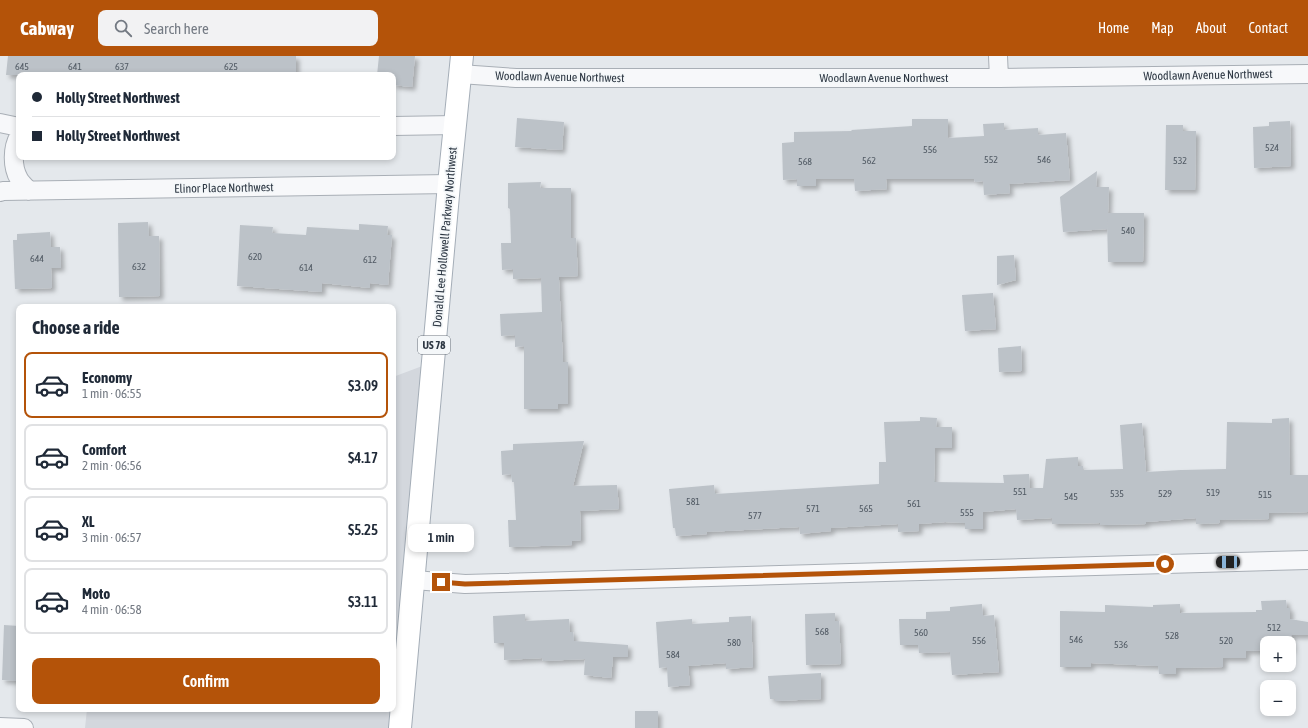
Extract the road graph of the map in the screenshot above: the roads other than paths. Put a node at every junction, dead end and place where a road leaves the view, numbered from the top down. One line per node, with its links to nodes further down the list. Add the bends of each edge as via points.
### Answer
1 (998, 56): 4 (street)
2 (461, 65): 4 (street, Woodlawn Avenue Northwest, via 516,78); 6 (main road, Donald Lee Hollowell Parkway Northwest / US 78)
3 (1308, 74): 4 (street, Woodlawn Avenue Northwest)
4 (999, 78)
5 (0, 123): 7 (street)
6 (456, 125): 8 (street); 10 (main road, Donald Lee Hollowell Parkway Northwest / US 78)
7 (16, 126)
8 (396, 126)
9 (16, 147): 11 (street, via 14,167 19,179)
10 (449, 184): 11 (street, Elinor Place Northwest); 14 (main road, Donald Lee Hollowell Parkway Northwest / US 78)
11 (29, 191): 12 (street, Elinor Place Northwest)
12 (0, 192)
13 (1308, 560): 14 (street, via 465,584)
14 (414, 580): 17 (main road, Donald Lee Hollowell Parkway Northwest / US 78)
15 (0, 727): 16 (street)
16 (24, 728)
17 (400, 728)

